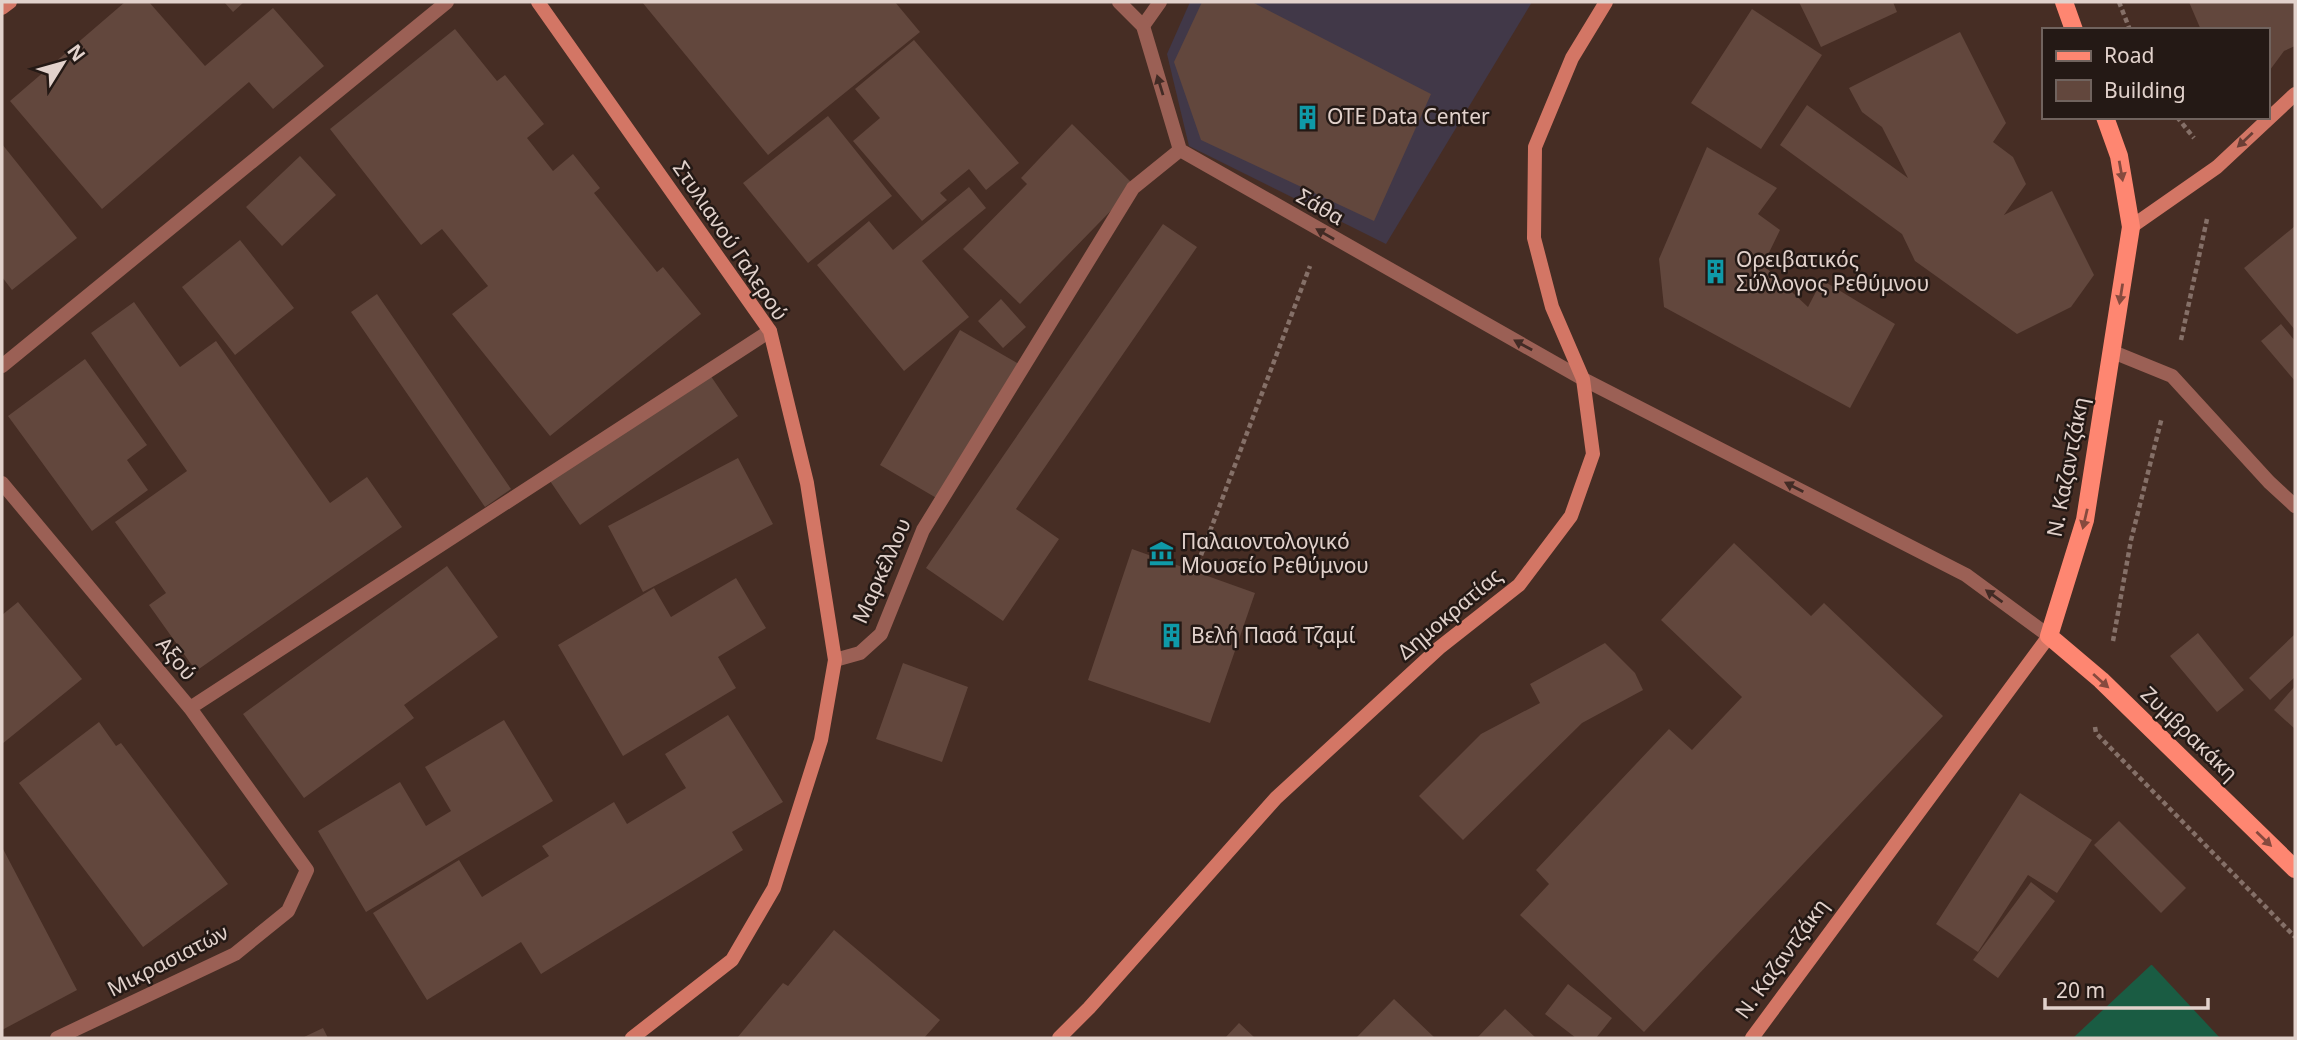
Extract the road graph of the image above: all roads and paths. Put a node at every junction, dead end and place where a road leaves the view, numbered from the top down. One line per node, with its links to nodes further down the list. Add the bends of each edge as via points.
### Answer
1 (10, 2): 9 (street)
2 (447, 2): 24 (street)
3 (538, 2): 22 (street, Στυλιανού Γαλερού)
4 (1119, 2): 10 (street)
5 (1160, 2): 10 (street)
6 (1606, 2): 26 (street, Δημοκρατίας, via 1572,58 1535,147 1534,238 1552,307)
7 (2064, 2): 11 (main road)
8 (2119, 2): 12 (path)
9 (2, 8)
10 (1143, 26): 18 (street, one-way to 10)
11 (2073, 28)
12 (2129, 28)
13 (2295, 94): 14 (street, one-way to 14)
14 (2269, 118)
15 (2106, 119): 20 (main road, Ν. Καζαντζάκη, one-way to 20, via 2119,156)
16 (2179, 119): 19 (path)
17 (2268, 119): 19 (street, one-way to 19)
18 (1180, 150): 21 (street, Σάθα); 31 (street, Μαρκέλλου, via 1133,188 923,530 881,634 860,653)
19 (2217, 167): 20 (street); 25 (path)
20 (2132, 227): 23 (main road, Ν. Καζαντζάκη, one-way to 23)
21 (1323, 233): 26 (street, Σάθα, one-way to 21); 29 (path)
22 (770, 331): 31 (street, Στυλιανού Γαλερού, via 807,483); 33 (street)
23 (2113, 352): 25 (street); 30 (main road, Ν. Καζαντζάκη, one-way to 30, via 2085,520)
24 (2, 366)
25 (2172, 376): 28 (street); 32 (path)
26 (1583, 379): 30 (street, Σάθα, one-way to 26, via 1966,575); 39 (street, Δημοκρατίας, via 1593,454 1571,516 1519,585 1439,648 1276,798)
27 (2, 483): 33 (street, Αξού)
28 (2295, 506)
29 (1195, 571)
30 (2049, 636): 32 (main road, Ζυμβρακάκη, one-way to 32); 40 (street, Ν. Καζαντζάκη)
31 (835, 660): 38 (street, via 821,740 775,888 732,960)
32 (2101, 680): 34 (main road, Ζυμβρακάκη, one-way to 34); 36 (path, via 2096,733)
33 (190, 708): 35 (street, Αξού)
34 (2295, 869)
35 (307, 870): 37 (street, Μικρασιατών, via 288,911 235,954)
36 (2295, 937)
37 (57, 1038)
38 (632, 1038)
39 (1059, 1038)
40 (1752, 1038)

